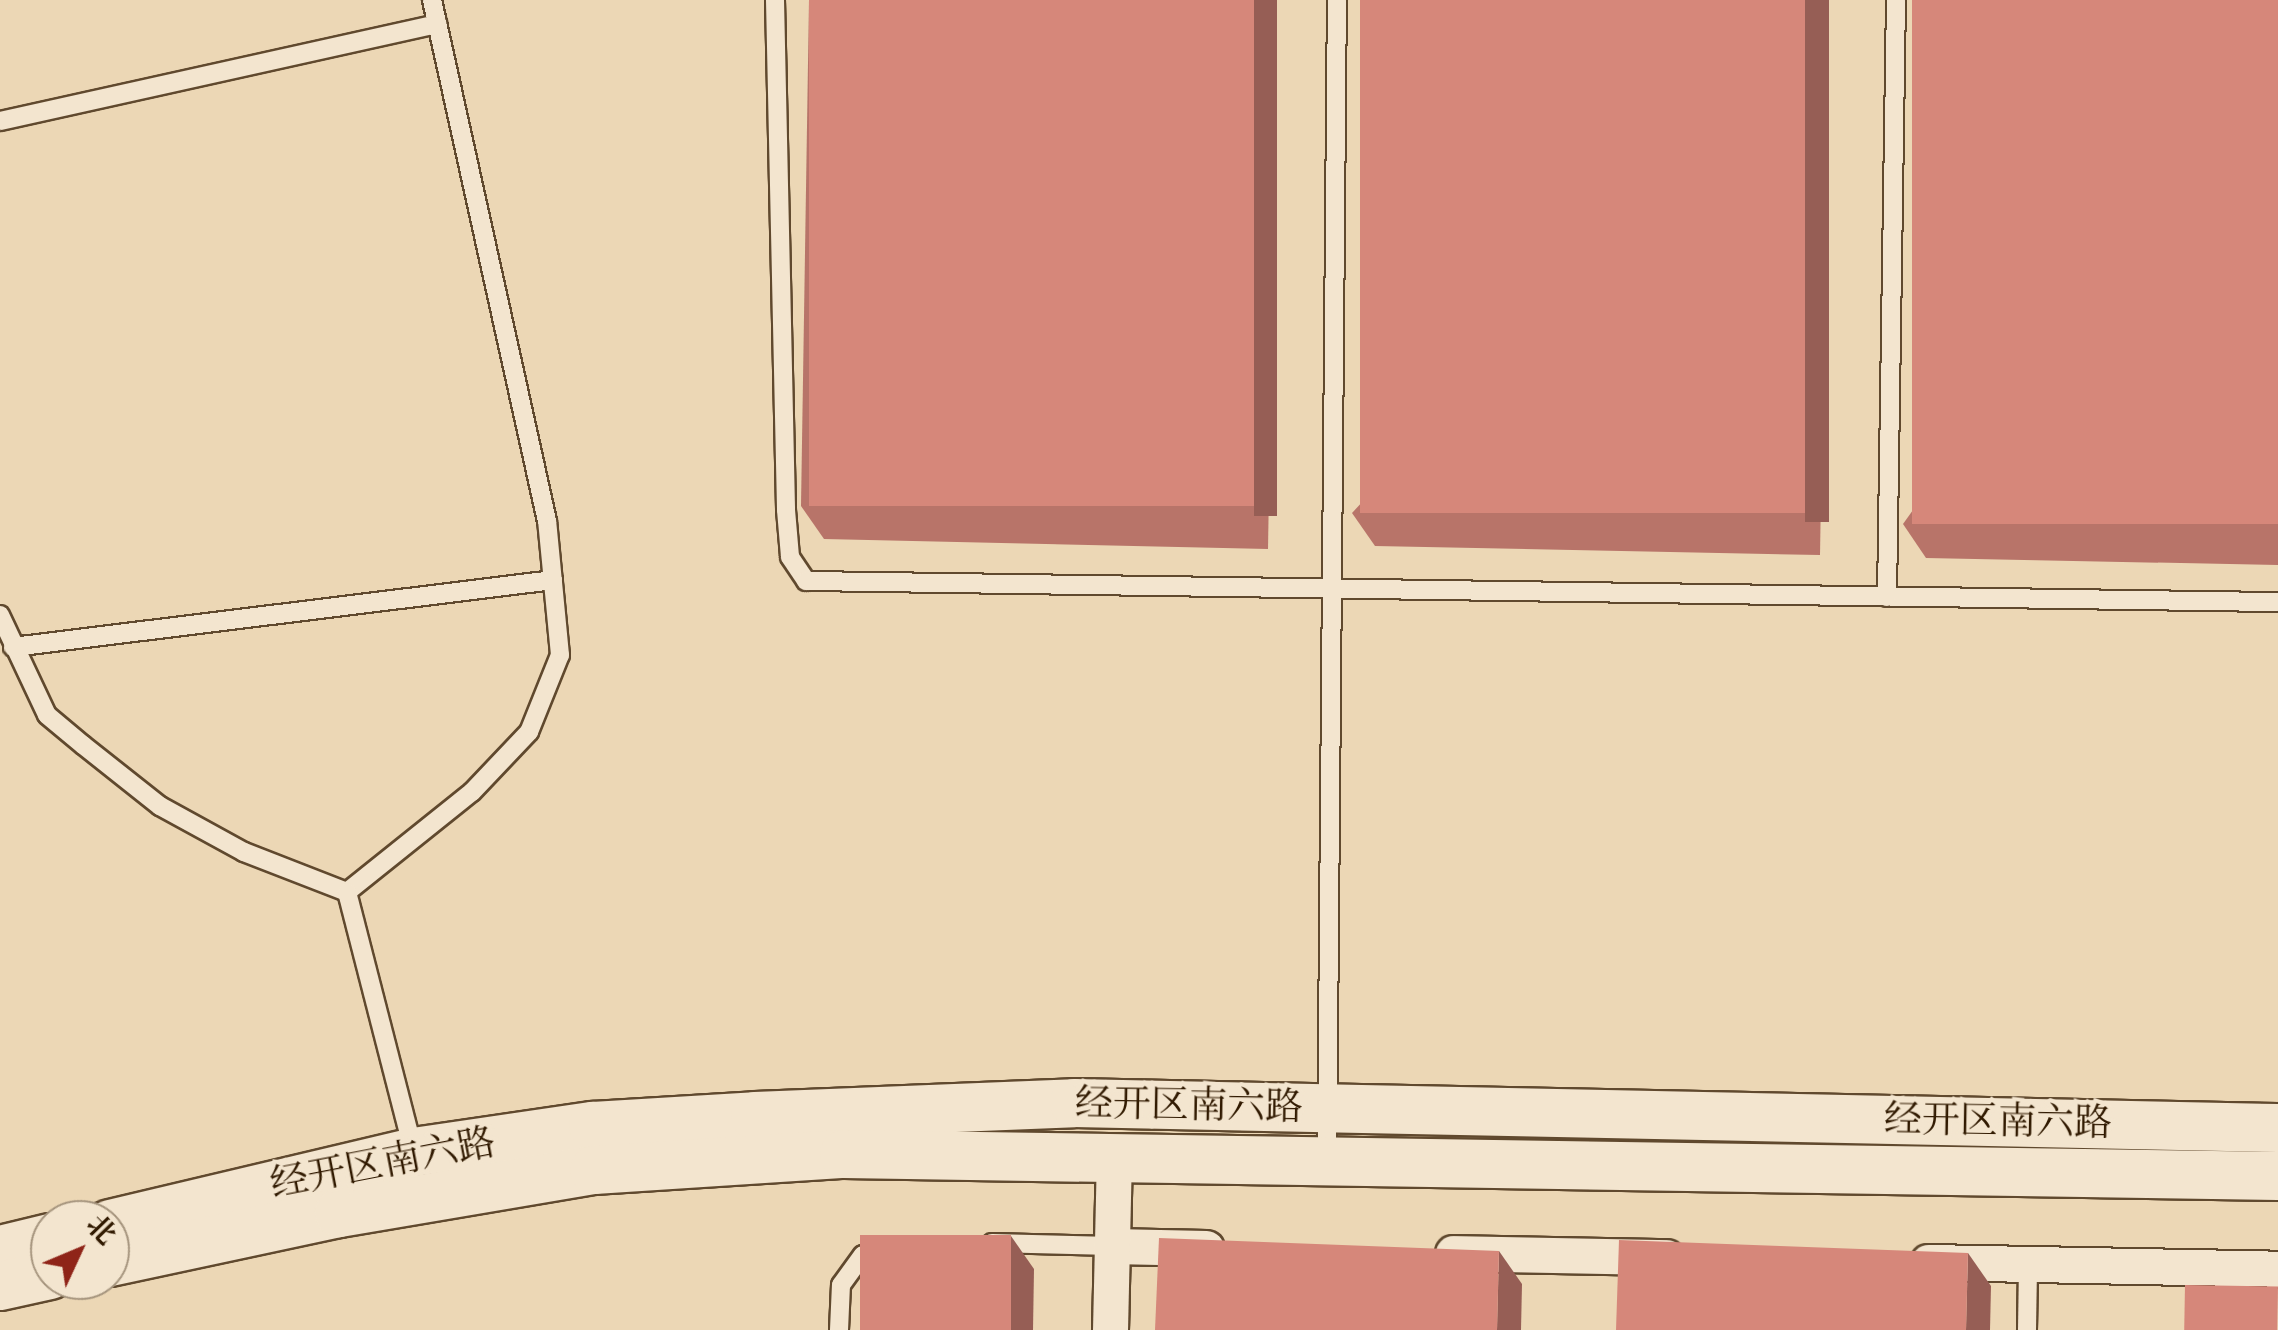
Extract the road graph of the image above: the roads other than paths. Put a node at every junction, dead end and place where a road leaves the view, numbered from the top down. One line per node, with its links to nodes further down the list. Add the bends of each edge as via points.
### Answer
1 (432, 0): 5 (lane)
2 (775, 0): 8 (lane, via 786,510 790,556 806,581)
3 (1336, 0): 8 (lane)
4 (1896, 0): 9 (lane)
5 (437, 24): 6 (lane); 7 (lane, via 547,520)
6 (0, 121)
7 (553, 580): 12 (lane); 13 (lane, via 560,655 529,732 472,792)
8 (1332, 589): 9 (lane); 14 (lane)
9 (1887, 597): 10 (lane)
10 (2278, 602)
11 (0, 615): 12 (lane)
12 (13, 647): 13 (lane, via 46,715 160,806 244,852)
13 (348, 892): 16 (lane)
14 (1328, 1108): 15 (street, 经开区南六路); 16 (street, 经开区南六路, via 1074,1103 755,1116 593,1126); 18 (lane)
15 (2278, 1128)
16 (414, 1152): 20 (street, 经开区南六路)
17 (1114, 1155): 18 (street); 24 (street); 28 (street, via 844,1154 594,1170 339,1213)
18 (1328, 1159): 19 (street)
19 (2278, 1176)
20 (130, 1219)
21 (900, 1242): 35 (lane, via 864,1255 841,1285)
22 (30, 1243): 26 (street)
23 (977, 1243): 24 (lane)
24 (1112, 1246): 25 (street); 36 (street)
25 (1251, 1248)
26 (0, 1250)
27 (1410, 1252): 29 (street)
28 (130, 1258)
29 (1709, 1258)
30 (1889, 1262): 31 (street)
31 (2028, 1264): 32 (street); 37 (lane)
32 (2278, 1269)
33 (30, 1279): 34 (street)
34 (0, 1286)
35 (840, 1330)
36 (1110, 1330)
37 (2026, 1330)

